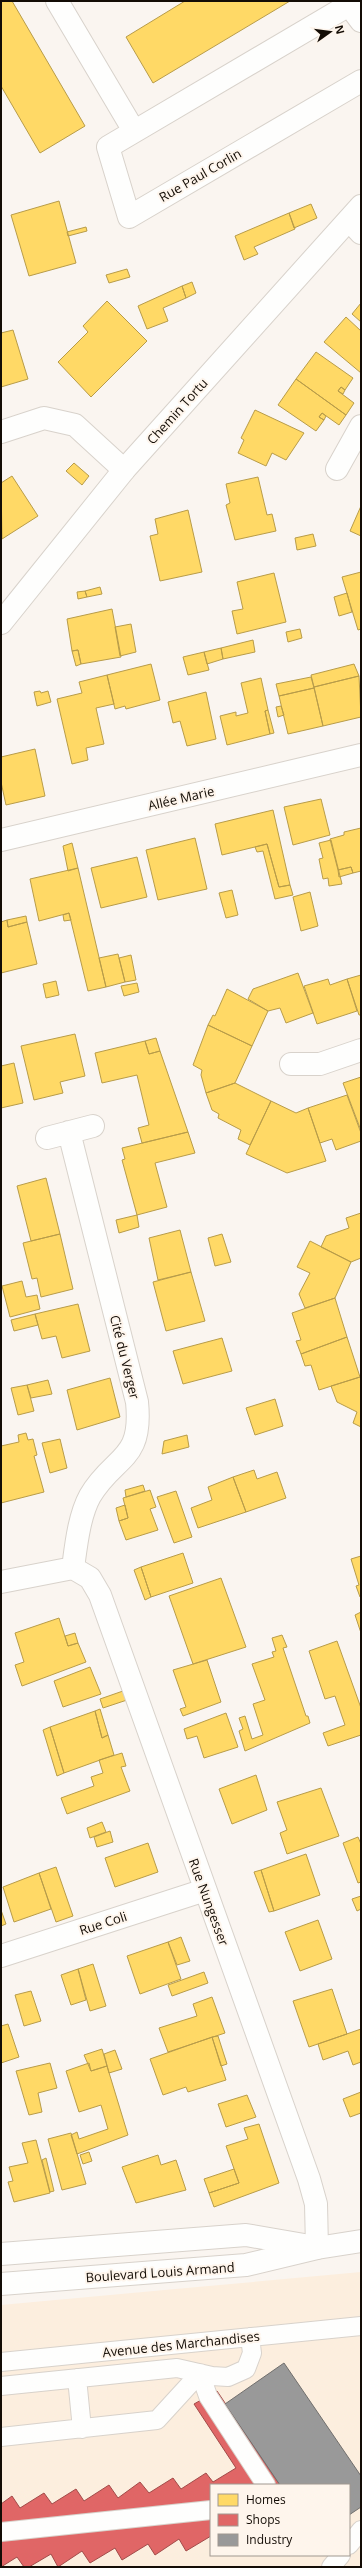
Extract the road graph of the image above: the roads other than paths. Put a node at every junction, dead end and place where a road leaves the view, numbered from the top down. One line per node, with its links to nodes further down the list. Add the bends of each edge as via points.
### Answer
1 (57, 1): 4 (street)
2 (361, 21): 4 (street, Rue Paul Corlin, via 349,5)
3 (361, 81): 4 (street, Rue Paul Corlin, via 129,217 108,147)
4 (134, 131)
5 (357, 220): 9 (street, Chemin Tortu)
6 (361, 426): 8 (street)
7 (1, 432): 9 (street, via 44,418 75,425)
8 (337, 469)
9 (124, 470): 10 (street, Chemin Tortu)
10 (1, 623)
11 (361, 755): 12 (street, Allée Marie)
12 (1, 840)
13 (361, 1050): 14 (street, via 320,1064)
14 (291, 1064)
15 (93, 1126): 16 (street)
16 (70, 1132): 17 (street); 18 (street, Cité du Verger, via 137,1402 139,1424 124,1459 89,1497)
17 (47, 1138)
18 (74, 1568): 19 (street); 20 (street, Rue Nungesser, via 90,1578 100,1595)
19 (1, 1582)
20 (205, 1890): 21 (street, Rue Coli); 23 (street, Rue Nungesser, via 309,2179 316,2204)
21 (1, 1956)
22 (361, 2241): 23 (street, Boulevard Louis Armand)
23 (317, 2248): 24 (street, Boulevard Louis Armand, via 246,2235); 25 (street, Boulevard Louis Armand, via 246,2265)
24 (1, 2254)
25 (1, 2284)
26 (361, 2326): 27 (lane, Avenue des Marchandises)
27 (250, 2337): 28 (lane, Avenue des Marchandises); 29 (lane, via 252,2353 246,2369 228,2377)
28 (1, 2362)
29 (200, 2374): 30 (lane, via 177,2368); 32 (lane, via 157,2420); 34 (lane, via 208,2396)
30 (77, 2378): 31 (lane); 32 (lane)
31 (1, 2386)
32 (82, 2428): 33 (lane)
33 (1, 2437)
34 (265, 2484)
35 (210, 2510): 37 (lane)
36 (361, 2530): 38 (lane)
37 (1, 2532)
38 (350, 2544)
39 (340, 2556): 40 (lane)
40 (331, 2567)

